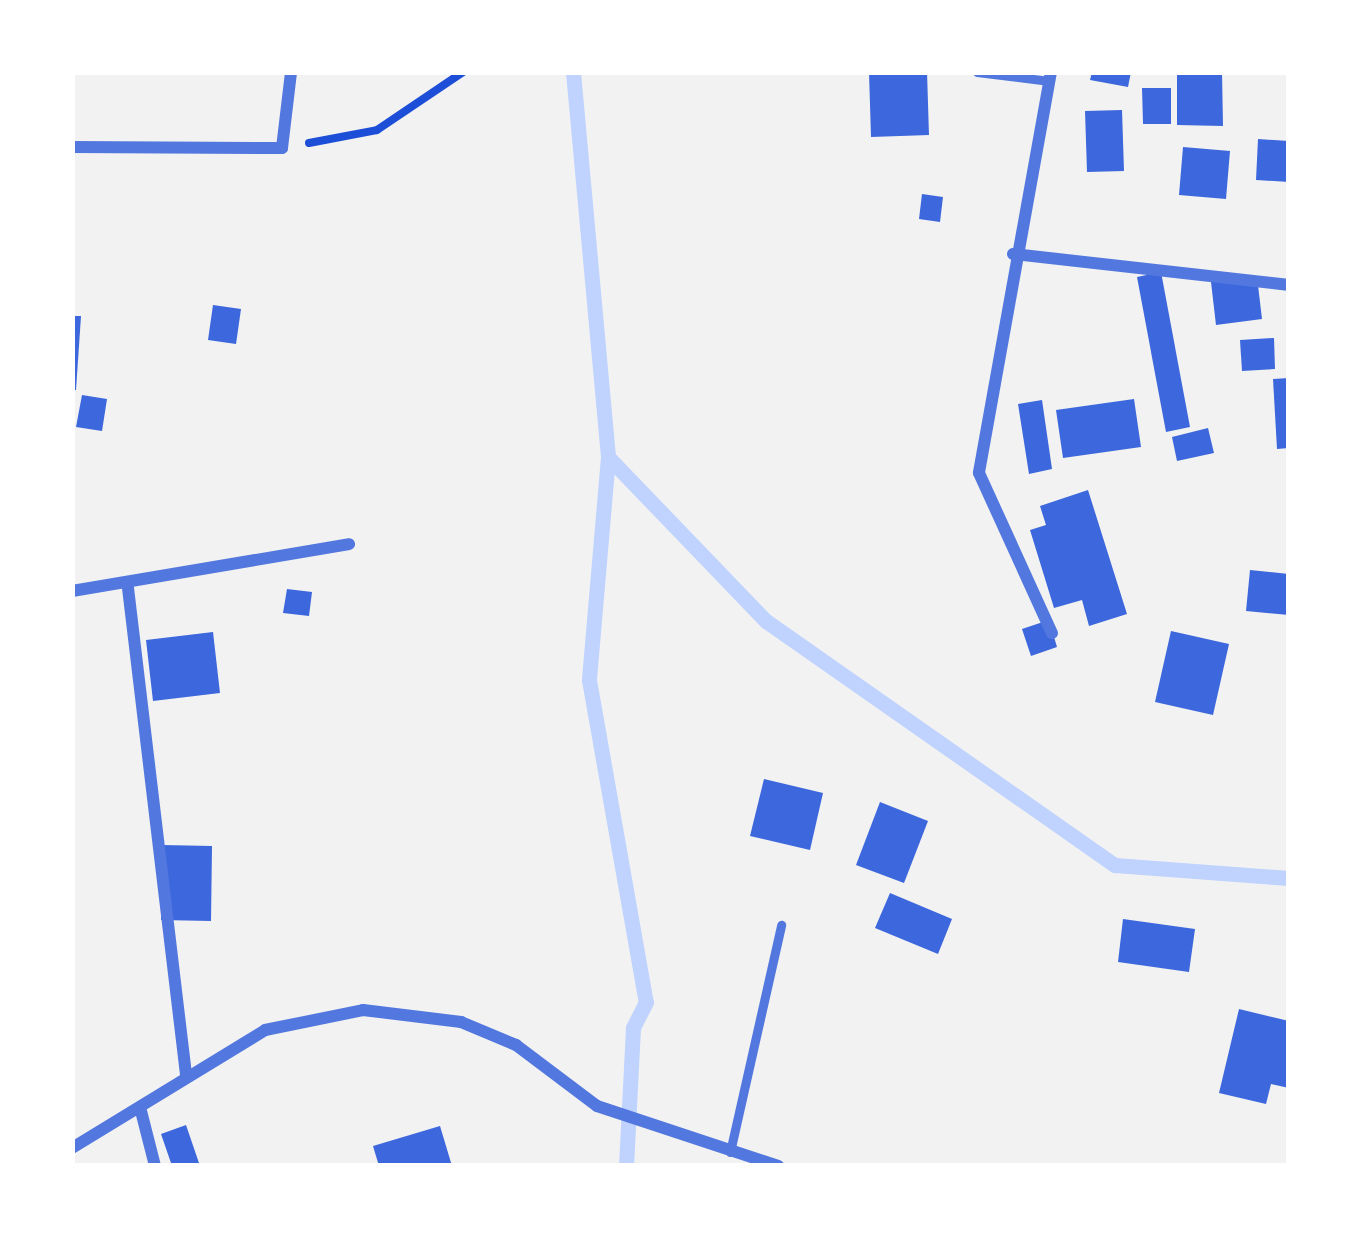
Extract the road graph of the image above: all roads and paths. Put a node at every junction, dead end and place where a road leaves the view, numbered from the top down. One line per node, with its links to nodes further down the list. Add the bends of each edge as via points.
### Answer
1 (291, 72): 6 (street)
2 (463, 72): 6 (path, via 377,130)
3 (977, 72): 4 (lane)
4 (1050, 77): 7 (street)
5 (72, 147): 6 (street)
6 (282, 148)
7 (1013, 254): 8 (street); 12 (street, via 979,473)
8 (1289, 285)
9 (349, 544): 10 (street)
10 (128, 588): 11 (street); 14 (street)
11 (72, 591)
12 (1052, 633)
13 (781, 925): 17 (lane)
14 (186, 1077): 15 (street); 17 (street, via 265,1030 363,1010 460,1022 516,1045 597,1106)
15 (140, 1107): 16 (street); 18 (street)
16 (72, 1148)
17 (730, 1152): 19 (street)
18 (155, 1166)
19 (778, 1166)

